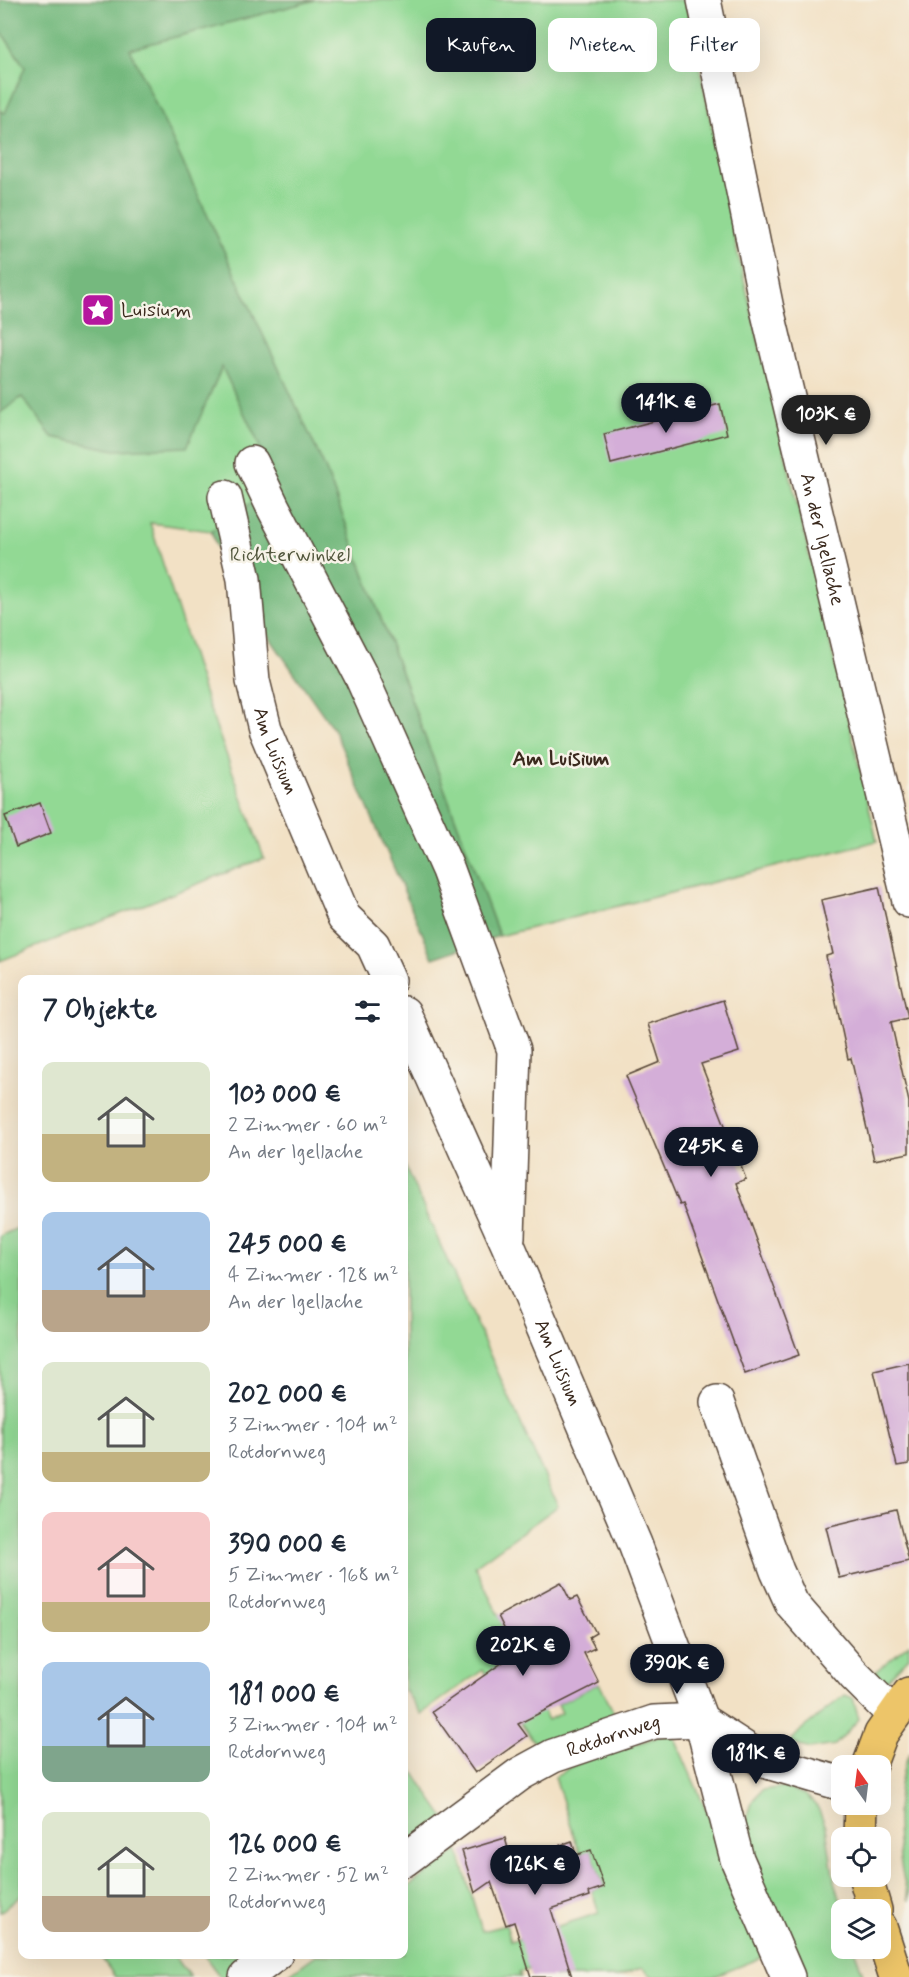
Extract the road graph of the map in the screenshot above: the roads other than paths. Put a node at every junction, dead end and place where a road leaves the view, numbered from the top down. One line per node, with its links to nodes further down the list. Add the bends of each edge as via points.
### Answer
1 (704, 0): 4 (street, An der Igellache, via 767,309)
2 (252, 463): 7 (street, via 361,676 448,870 514,1050)
3 (225, 497): 5 (street, Am Luisium, via 244,579 252,681 265,729 344,917 373,945)
4 (909, 901)
5 (386, 975)
6 (408, 1022): 7 (street, Am Luisium)
7 (508, 1245): 10 (street, Am Luisium, via 634,1544)
8 (717, 1402): 9 (street, via 792,1604 855,1675)
9 (902, 1704): 11 (main road, via 881,1734)
10 (701, 1720): 12 (street, via 764,1761); 13 (street, Rotdornweg, via 654,1722 553,1756 520,1774); 17 (street, Am Luisium, via 737,1859)
11 (873, 1755)
12 (831, 1781)
13 (408, 1857)
14 (269, 1959): 16 (street)
15 (890, 1959): 18 (main road)
16 (246, 1977)
17 (788, 1977)
18 (896, 1977)

